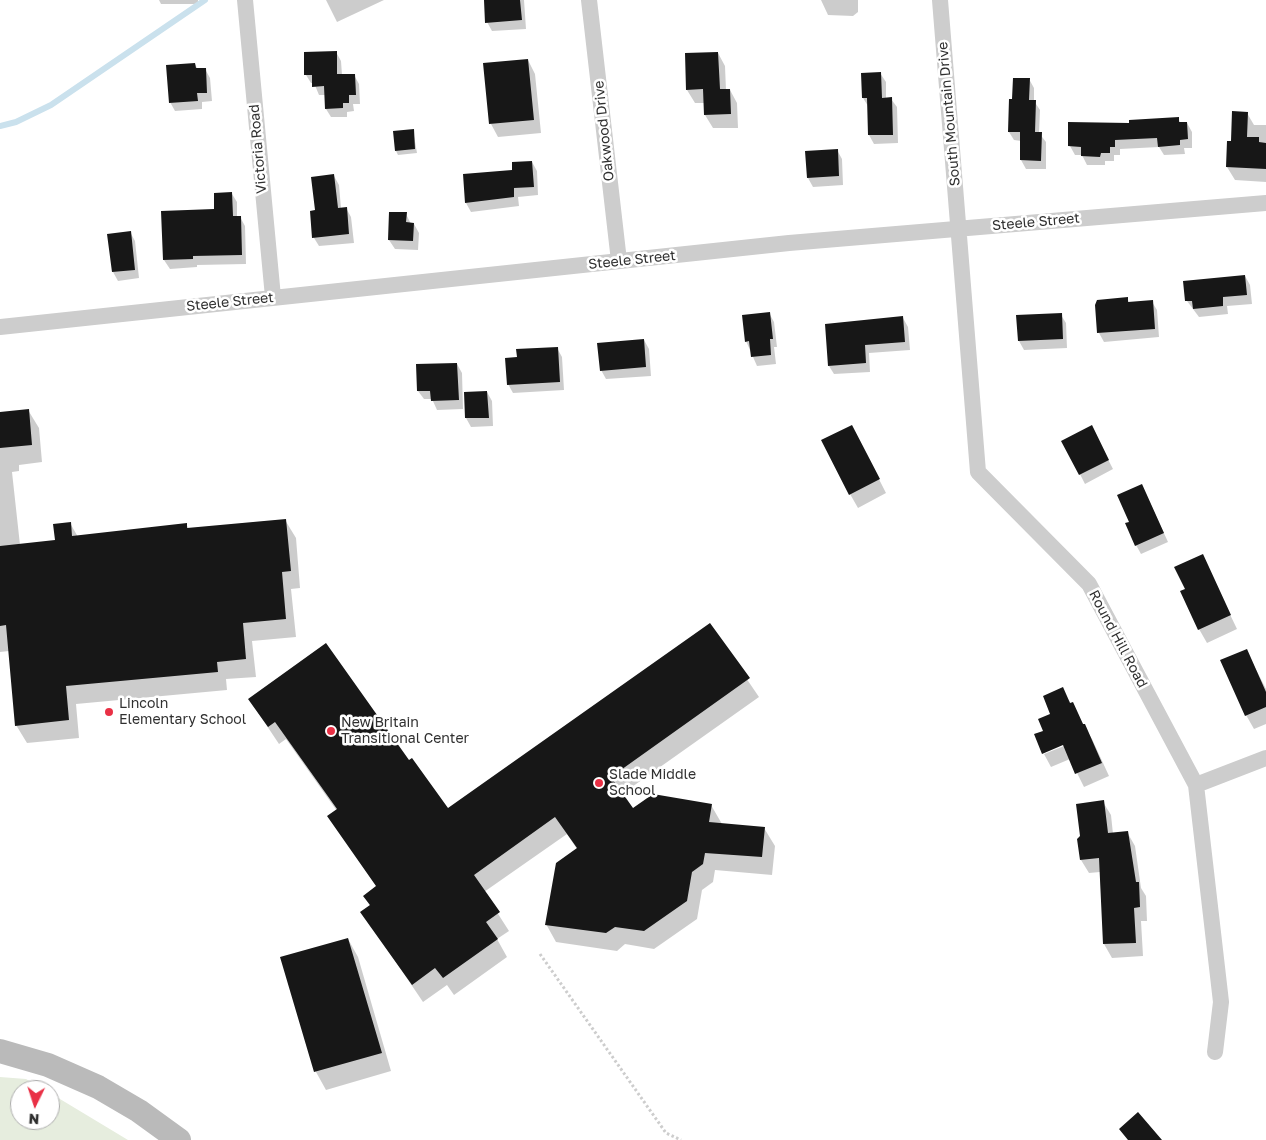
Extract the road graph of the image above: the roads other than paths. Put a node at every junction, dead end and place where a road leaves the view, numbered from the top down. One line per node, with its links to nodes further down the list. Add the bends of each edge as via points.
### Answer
1 (245, 0): 7 (street, Victoria Road)
2 (589, 0): 6 (street, Oakwood Drive)
3 (940, 0): 5 (street, South Mountain Drive)
4 (1266, 203): 5 (street, Steele Street)
5 (959, 228): 6 (street, Steele Street); 10 (street, Round Hill Road, via 978,472 1089,584)
6 (619, 261): 7 (street, Steele Street)
7 (273, 298): 8 (street, Steele Street)
8 (0, 327)
9 (1266, 758): 10 (street)
10 (1196, 785): 12 (street, Round Hill Road, via 1221,1002)
11 (0, 1051): 13 (street, via 48,1065 98,1087 139,1110)
12 (1215, 1052)
13 (179, 1140)

